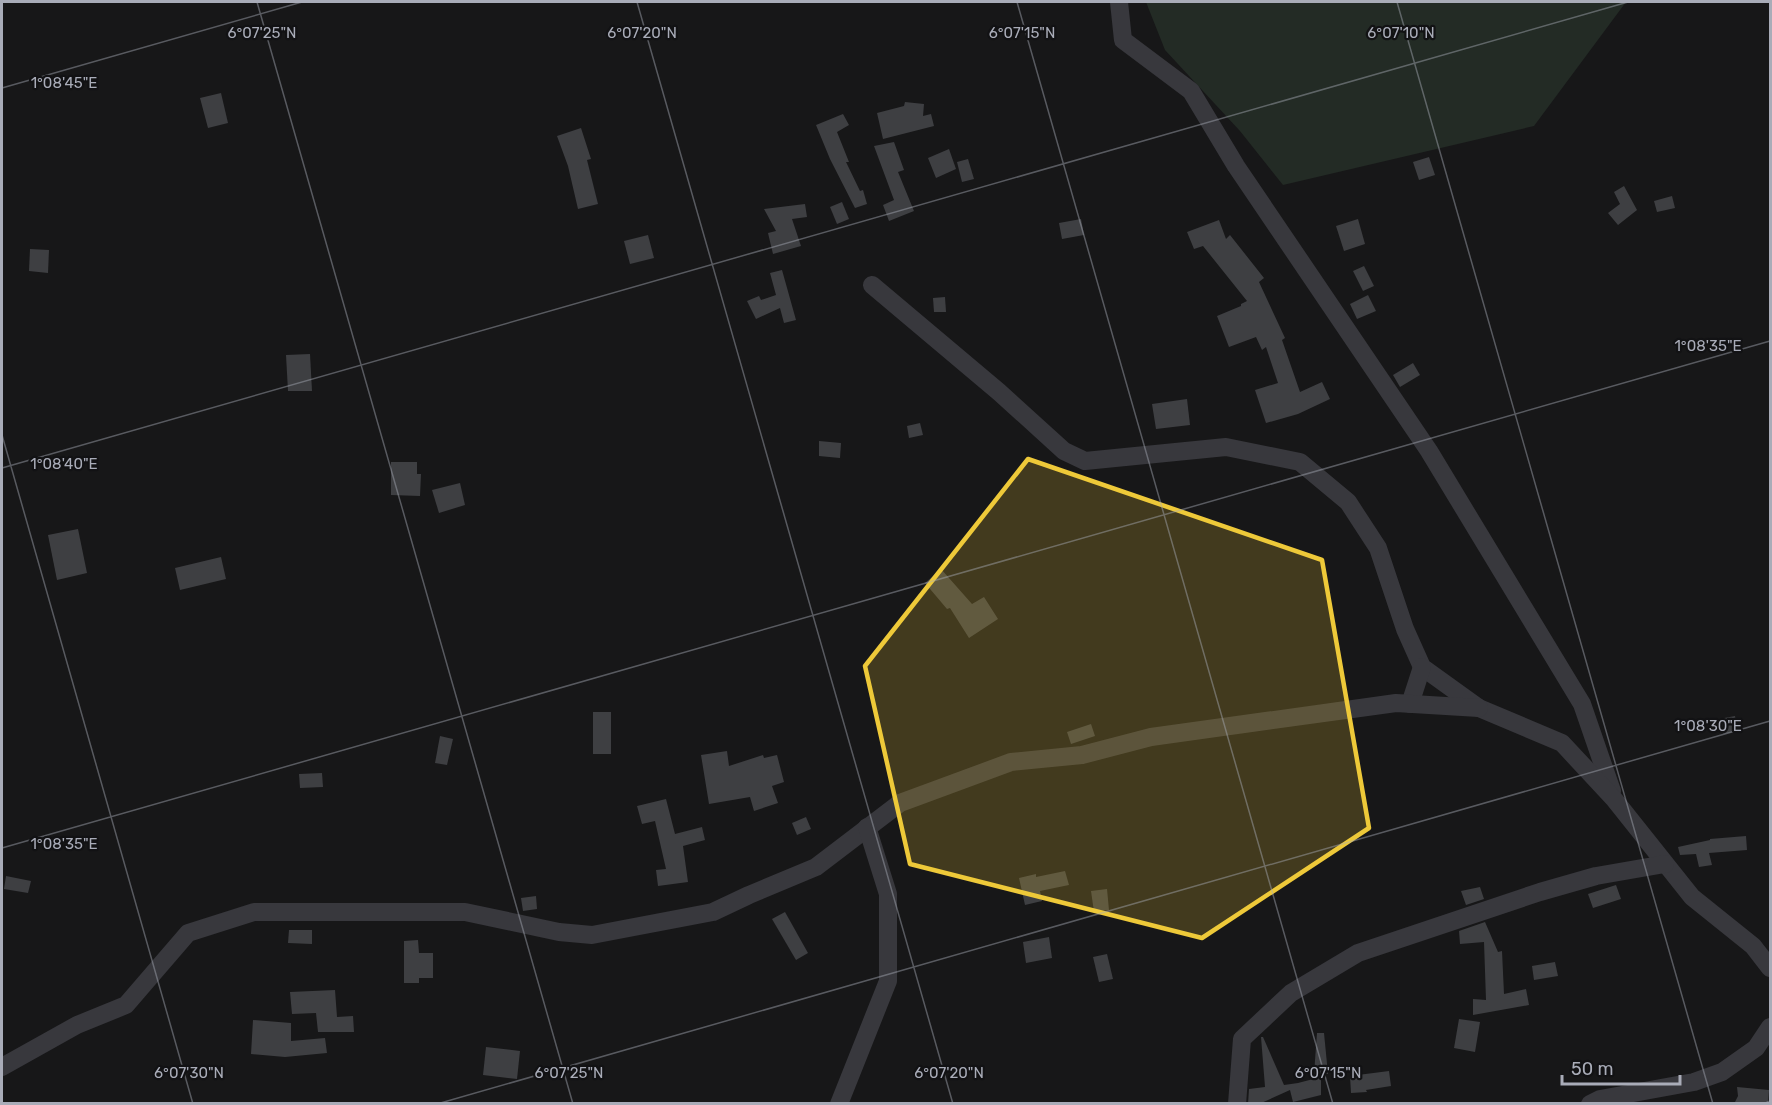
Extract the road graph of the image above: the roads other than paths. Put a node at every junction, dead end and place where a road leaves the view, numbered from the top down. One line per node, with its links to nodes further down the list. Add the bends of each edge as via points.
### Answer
1 (1119, 2): 6 (street, via 1123,40 1191,91 1236,166 1429,451 1582,704)
2 (872, 285): 3 (street, via 1064,451 1085,461 1226,447 1300,462 1348,502 1378,548)
3 (1422, 667): 4 (street); 5 (street)
4 (1410, 704): 5 (street); 7 (street, via 1287,717 1151,737 1082,755 1011,762 900,803)
5 (1479, 708): 6 (street, via 1562,743)
6 (1614, 799): 8 (street)
7 (867, 827): 11 (street, via 816,867 713,912 592,935 465,912 254,912 188,933 126,1005 77,1025); 12 (street, via 888,894 888,981)
8 (1665, 864): 9 (street, via 1692,897 1753,946); 13 (street, via 1596,876 1540,892 1358,954 1291,993 1242,1039)
9 (1770, 968)
10 (1770, 1027): 14 (street, via 1756,1048 1722,1072 1694,1082)
11 (2, 1067)
12 (839, 1104)
13 (1237, 1104)
14 (1590, 1104)

